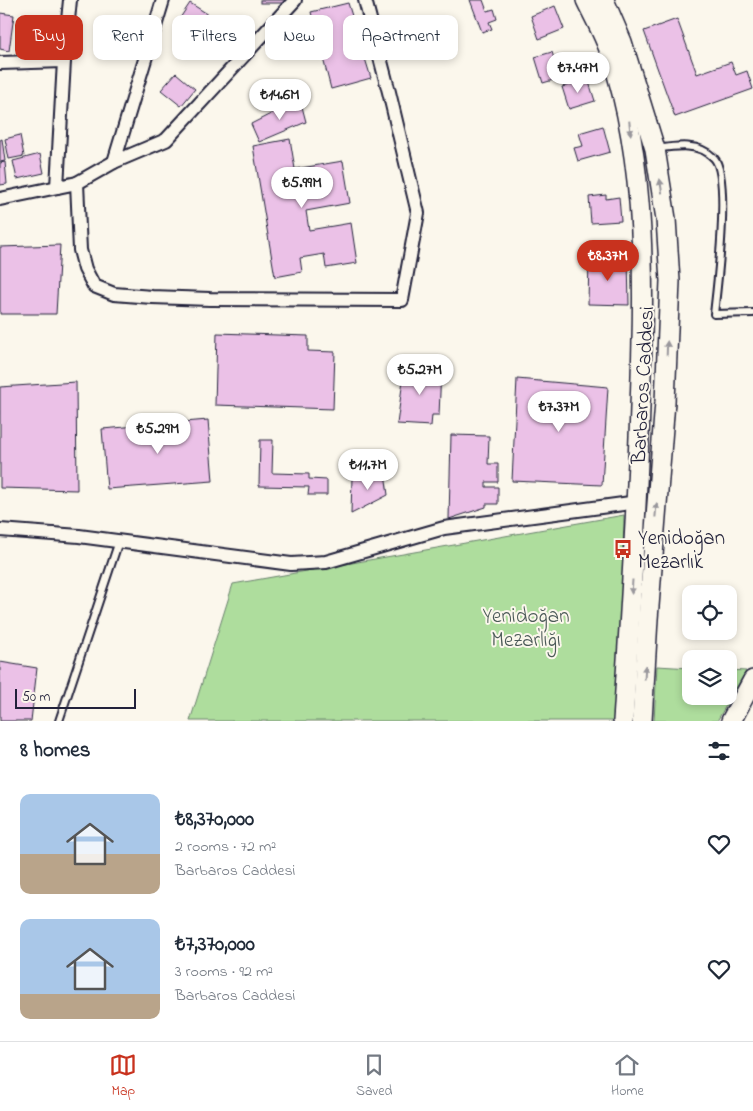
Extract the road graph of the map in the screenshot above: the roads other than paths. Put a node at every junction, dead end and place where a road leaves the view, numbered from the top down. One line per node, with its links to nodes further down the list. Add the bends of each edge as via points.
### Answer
1 (70, 0): 7 (street)
2 (163, 0): 10 (street)
3 (295, 0): 10 (street, via 166,140)
4 (365, 0): 11 (street, via 418,213 402,300 210,299 114,294 94,286 85,269 80,250)
5 (586, 0): 15 (main road, Barbaros Caddesi, one-way to 15, via 611,53 629,119 641,226 643,329)
6 (604, 0): 9 (main road, Barbaros Caddesi, via 622,42)
7 (64, 61): 8 (street); 12 (street)
8 (0, 63)
9 (655, 149): 14 (lane, via 699,148 718,164 722,185 714,314); 21 (main road, Barbaros Caddesi, one-way to 9, via 665,402 670,281 666,219)
10 (114, 162): 11 (street)
11 (77, 183): 12 (street)
12 (57, 188): 13 (street)
13 (0, 199)
14 (753, 313)
15 (638, 502): 17 (street, via 444,528 326,562 291,564); 20 (main road, Barbaros Caddesi, one-way to 20)
16 (0, 530): 17 (street)
17 (119, 541): 19 (lane)
18 (752, 686): 22 (main road)
19 (59, 721)
20 (624, 721)
21 (642, 721)
22 (731, 721)

